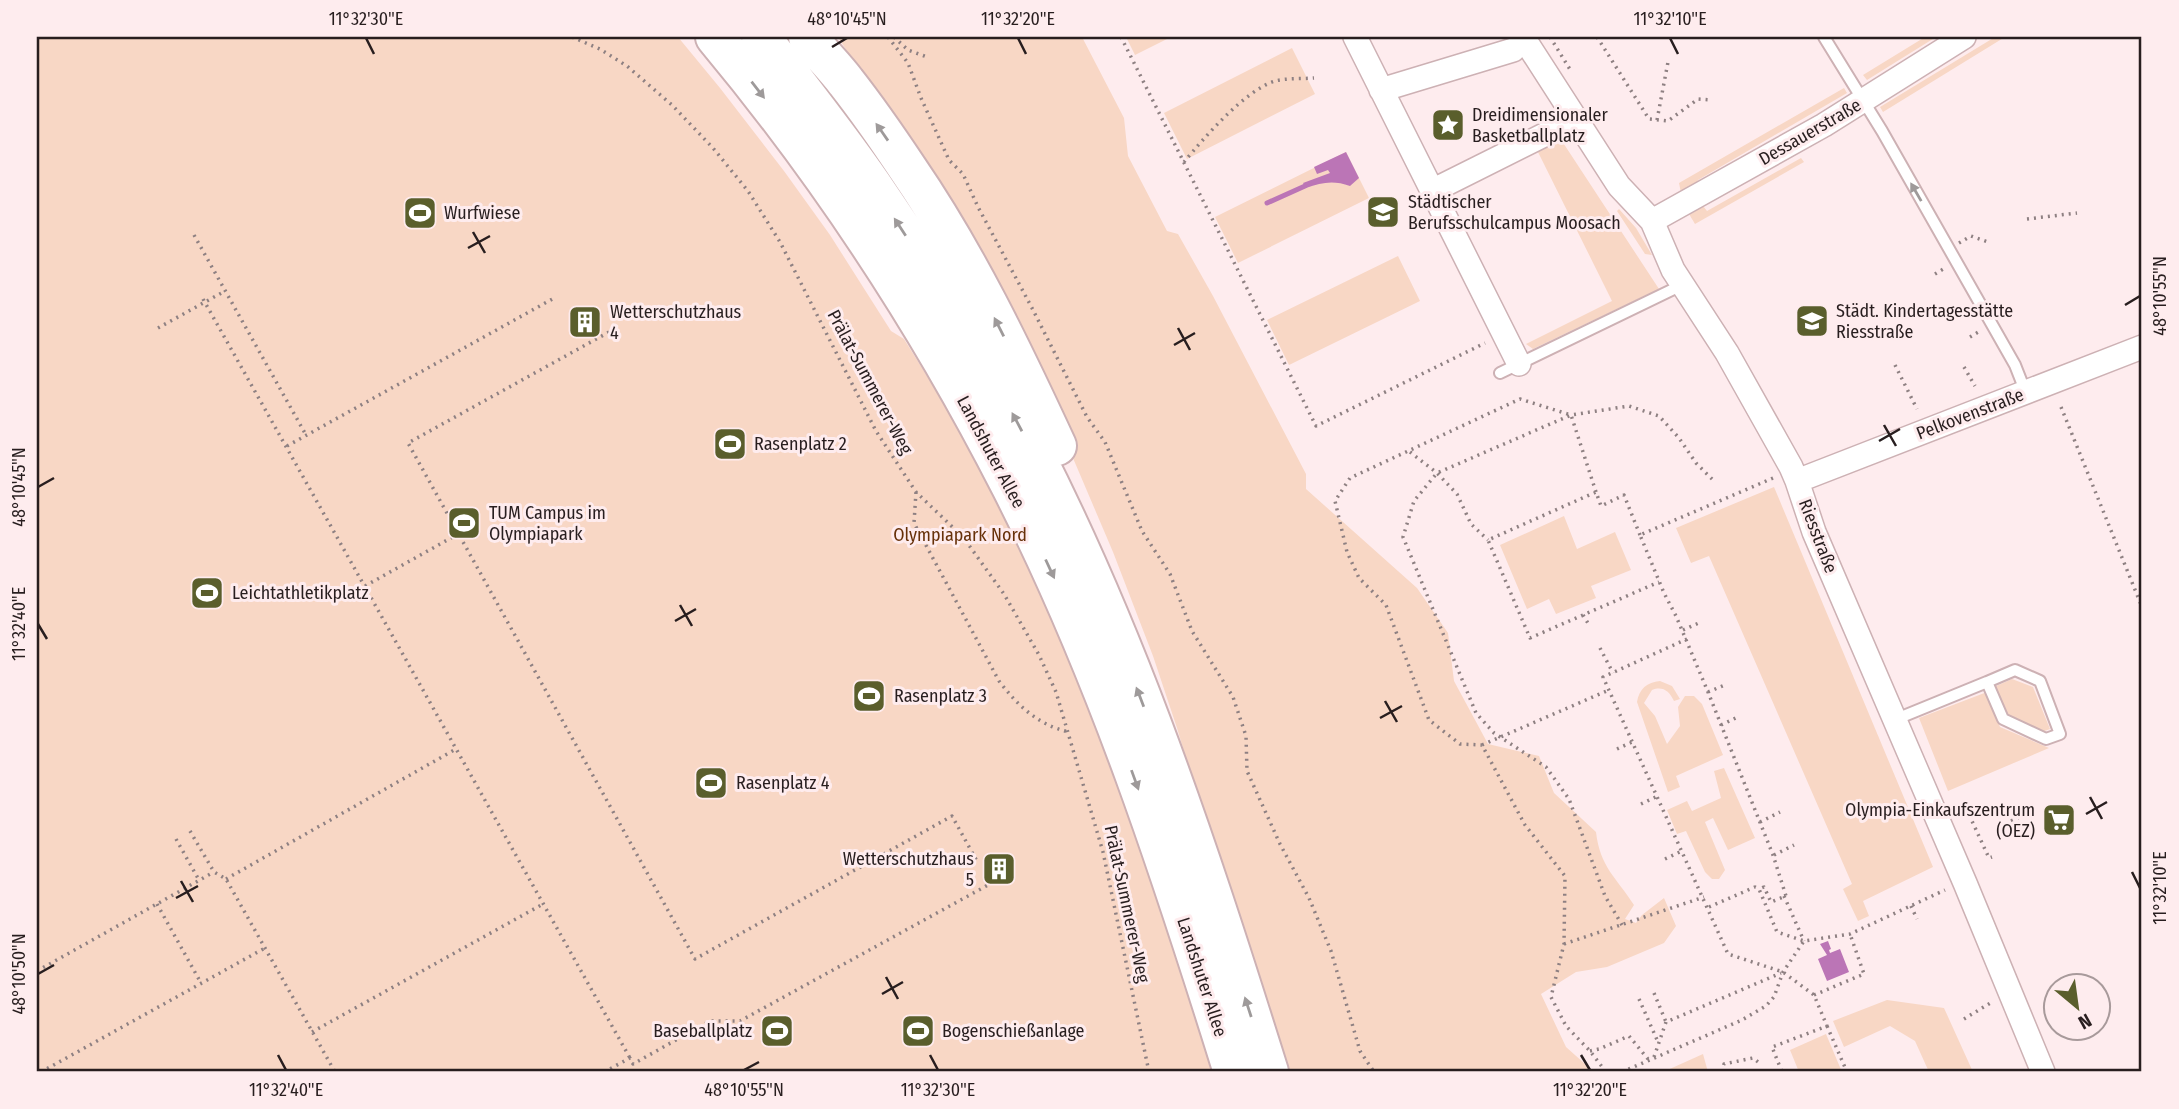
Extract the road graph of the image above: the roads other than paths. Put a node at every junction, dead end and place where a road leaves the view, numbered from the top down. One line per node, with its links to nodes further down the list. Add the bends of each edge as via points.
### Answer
1 (715, 37): 23 (highway, Landshuter Allee, one-way to 23, via 779,117 890,273 1011,487 1115,723)
2 (761, 37): 20 (highway, Landshuter Allee, one-way to 2, via 1042,469 958,317 872,184)
3 (808, 37): 9 (highway)
4 (821, 37): 9 (highway)
5 (1355, 37): 10 (street)
6 (1824, 37): 11 (lane)
7 (1964, 37): 11 (street, Dessauerstraße)
8 (1518, 43): 10 (street); 14 (street, Riesstraße, via 1619,186)
9 (845, 80): 20 (highway, one-way to 9, via 1104,556 1029,385 940,221)
10 (1381, 90): 13 (street)
11 (1863, 100): 14 (street, Dessauerstraße); 18 (lane, one-way to 11, via 2015,365)
12 (1562, 126): 13 (street)
13 (1432, 191): 17 (street, via 1504,334)
14 (1652, 221): 15 (street, Riesstraße)
15 (1682, 285): 17 (lane); 19 (street, Riesstraße, via 1727,353)
16 (2142, 347): 18 (street, Pelkovenstraße)
17 (1509, 368)
18 (2026, 393): 19 (street, Pelkovenstraße)
19 (1797, 481): 22 (street, Riesstraße)
20 (1108, 617): 24 (highway, Landshuter Allee, one-way to 20, via 1206,875)
21 (1987, 682): 21 (lane, via 2003,719 2046,739 2060,734 2040,681 2015,670); 22 (lane)
22 (1894, 720): 25 (street, Riesstraße)
23 (1233, 1072)
24 (1269, 1072)
25 (2043, 1072)

